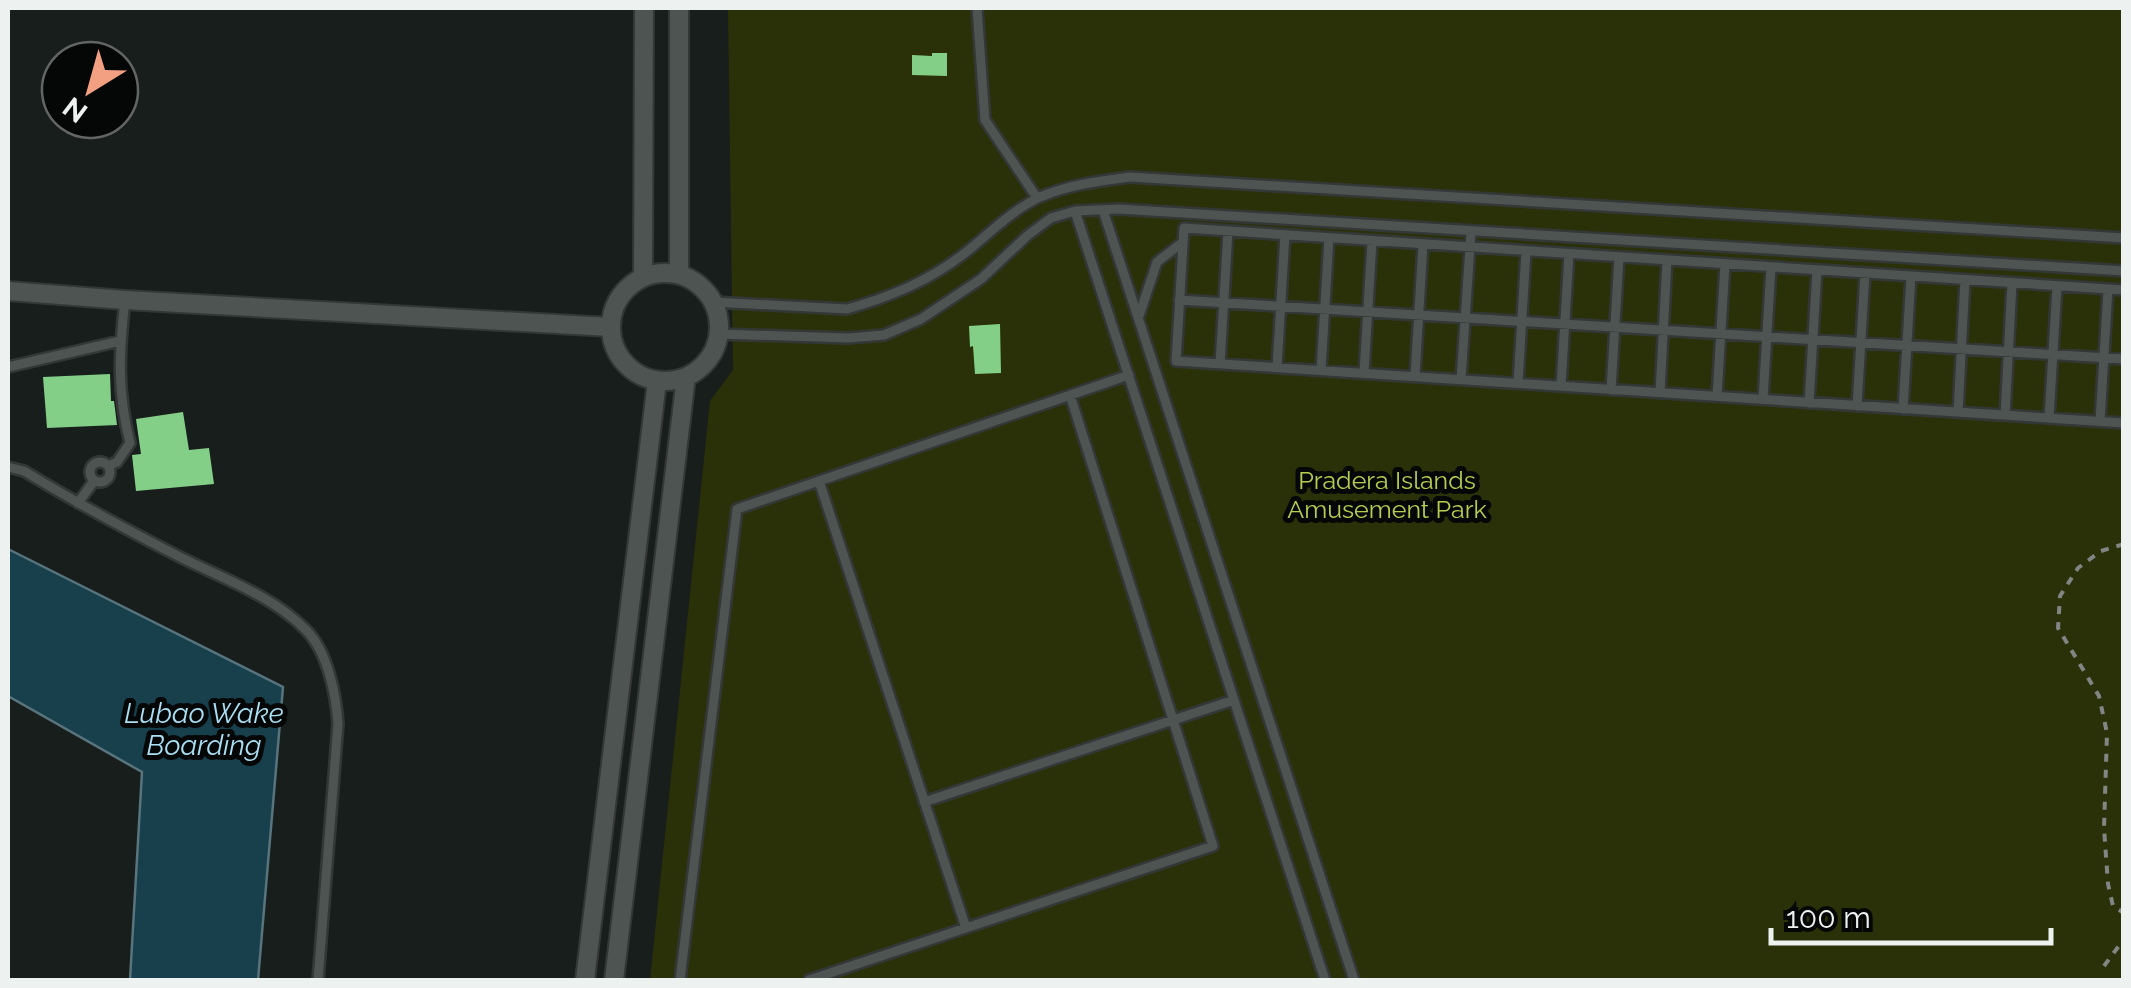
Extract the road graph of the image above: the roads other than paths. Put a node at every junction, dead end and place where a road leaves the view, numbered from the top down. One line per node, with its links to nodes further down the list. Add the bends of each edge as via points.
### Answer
1 (644, 8): 27 (street)
2 (679, 8): 25 (street)
3 (976, 8): 4 (lane, via 985,120)
4 (1037, 198): 11 (lane, via 1130,178); 36 (lane, via 922,282 867,304 847,309)
5 (1103, 210): 6 (lane); 8 (lane); 42 (lane)
6 (1076, 211): 49 (lane, via 1051,218 982,279 884,335); 66 (lane)
7 (1228, 231): 9 (lane); 13 (lane, via 1184,228); 37 (lane)
8 (1470, 232): 15 (lane); 23 (lane)
9 (1285, 235): 10 (lane); 38 (lane)
10 (1329, 238): 12 (lane); 39 (lane)
11 (2124, 238)
12 (1372, 240): 14 (lane); 40 (lane)
13 (1183, 242): 35 (lane); 42 (lane, via 1157,262)
14 (1423, 244): 15 (lane); 41 (lane)
15 (1468, 247): 16 (lane); 43 (lane)
16 (1526, 251): 17 (lane); 44 (lane)
17 (1569, 254): 18 (lane); 45 (lane)
18 (1619, 257): 19 (lane); 47 (lane)
19 (1668, 260): 20 (lane); 48 (lane)
20 (1725, 264): 21 (lane); 50 (lane)
21 (1771, 267): 22 (lane); 51 (lane)
22 (1817, 270): 24 (lane); 52 (lane)
23 (2124, 271)
24 (1865, 273): 26 (lane); 54 (lane)
25 (680, 274): 27 (street); 36 (street)
26 (1911, 276): 28 (lane); 55 (lane)
27 (643, 277): 46 (street, via 619,297)
28 (1966, 280): 29 (lane); 56 (lane)
29 (2012, 283): 30 (lane); 57 (lane)
30 (2057, 286): 31 (lane); 58 (lane)
31 (2108, 289): 32 (lane); 59 (lane)
32 (2124, 290)
33 (8, 291): 34 (street)
34 (125, 300): 46 (street); 53 (lane)
35 (1179, 300): 37 (lane); 61 (lane, via 1176,361)
36 (712, 302): 49 (street)
37 (1224, 303): 38 (lane); 61 (lane)
38 (1280, 306): 39 (lane); 63 (lane)
39 (1325, 309): 40 (lane); 64 (lane)
40 (1368, 312): 41 (lane); 65 (lane)
41 (1419, 315): 43 (lane); 67 (lane)
42 (1138, 318): 99 (lane)
43 (1464, 318): 44 (lane); 69 (lane)
44 (1522, 322): 45 (lane); 71 (lane)
45 (1565, 324): 47 (lane); 72 (lane)
46 (610, 327): 70 (street, via 629,368)
47 (1615, 327): 48 (lane); 73 (lane)
48 (1663, 330): 50 (lane); 74 (lane)
49 (719, 334): 68 (street, via 711,356)
50 (1720, 334): 51 (lane); 76 (lane)
51 (1767, 337): 52 (lane); 77 (lane)
52 (1813, 340): 54 (lane); 78 (lane)
53 (120, 341): 62 (lane); 88 (lane, via 119,386 130,443 108,466 109,479 94,480)
54 (1860, 342): 55 (lane); 79 (lane)
55 (1907, 345): 56 (lane); 80 (lane)
56 (1962, 349): 57 (lane); 81 (lane)
57 (2008, 352): 58 (lane); 82 (lane)
58 (2053, 354): 59 (lane); 83 (lane)
59 (2104, 358): 60 (lane); 84 (lane)
60 (2124, 359)
61 (1220, 364): 63 (lane)
62 (8, 366)
63 (1276, 368): 64 (lane)
64 (1322, 370): 65 (lane)
65 (1364, 373): 67 (lane)
66 (1129, 375): 75 (lane); 89 (lane)
67 (1415, 376): 69 (lane)
68 (686, 377): 70 (street); 95 (street)
69 (1461, 380): 71 (lane)
70 (656, 381): 94 (street)
71 (1518, 383): 72 (lane)
72 (1561, 386): 73 (lane)
73 (1611, 390): 74 (lane)
74 (1660, 393): 76 (lane)
75 (1070, 395): 87 (lane); 90 (lane)
76 (1717, 396): 77 (lane)
77 (1763, 399): 78 (lane)
78 (1809, 403): 79 (lane)
79 (1857, 406): 80 (lane)
80 (1903, 409): 81 (lane)
81 (1958, 412): 82 (lane)
82 (2004, 415): 83 (lane)
83 (2050, 418): 84 (lane)
84 (2100, 422): 85 (lane)
85 (2124, 423)
86 (8, 466): 88 (lane)
87 (818, 481): 91 (lane); 96 (lane, via 737,509)
88 (78, 503): 93 (lane, via 279,606 310,633 336,697 338,724)
89 (1234, 700): 90 (lane); 98 (lane)
90 (1173, 720): 91 (lane); 92 (lane, via 1213,846)
91 (924, 802): 92 (lane)
92 (966, 928): 97 (lane)
93 (318, 980)
94 (585, 980)
95 (614, 980)
96 (680, 980)
97 (809, 980)
98 (1324, 980)
99 (1354, 980)

